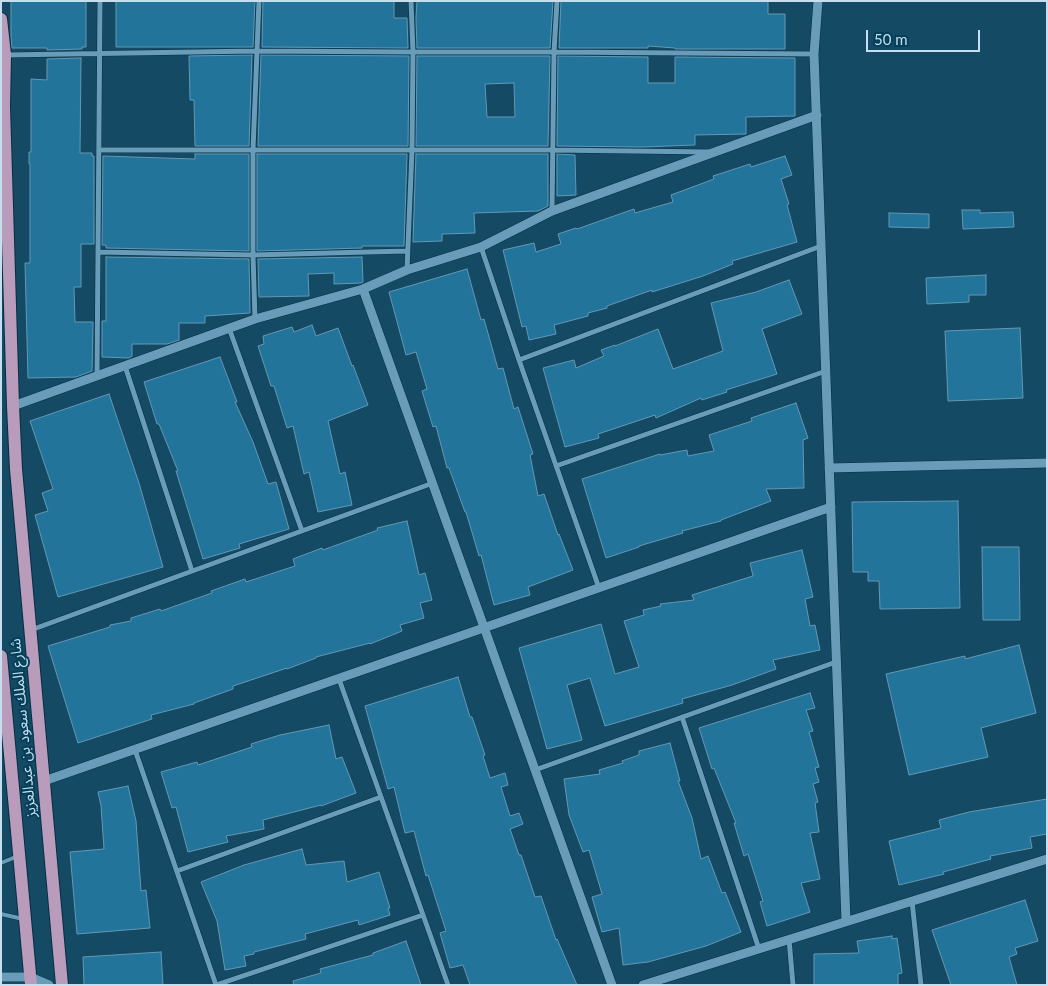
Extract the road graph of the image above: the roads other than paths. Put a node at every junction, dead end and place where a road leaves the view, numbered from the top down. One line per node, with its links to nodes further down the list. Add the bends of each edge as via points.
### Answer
1 (100, 1): 10 (street)
2 (258, 1): 7 (street)
3 (411, 1): 8 (street)
4 (557, 1): 9 (street)
5 (818, 1): 11 (street)
6 (1, 19): 12 (main road, شارع الملك سعود بن عبدالعزيز)
7 (257, 51): 8 (street); 10 (street); 15 (street)
8 (413, 52): 9 (street); 16 (street)
9 (554, 52): 11 (street); 17 (street)
10 (100, 54): 12 (street); 14 (street)
11 (814, 54): 13 (street)
12 (5, 55): 33 (main road, شارع الملك سعود بن عبدالعزيز)
13 (817, 115): 18 (street); 20 (street)
14 (99, 150): 15 (street); 23 (street)
15 (253, 150): 16 (street); 24 (street)
16 (412, 150): 17 (street); 22 (street)
17 (552, 150): 18 (street); 19 (street)
18 (717, 152): 19 (street)
19 (552, 211): 21 (street)
20 (821, 246): 29 (street); 31 (street)
21 (481, 247): 25 (street); 29 (street)
22 (407, 251): 24 (street); 25 (street)
23 (98, 252): 24 (street); 32 (street)
24 (253, 255): 27 (street)
25 (407, 270): 26 (street)
26 (363, 289): 27 (street); 37 (street)
27 (255, 319): 28 (street)
28 (229, 328): 30 (street); 39 (street)
29 (519, 360): 35 (street)
30 (125, 366): 32 (street); 40 (street)
31 (826, 372): 35 (street); 36 (street)
32 (97, 376): 33 (street)
33 (13, 406): 43 (main road, شارع الملك سعود بن عبدالعزيز)
34 (1047, 463): 36 (street)
35 (556, 466): 41 (street)
36 (829, 468): 38 (street)
37 (433, 483): 39 (street); 42 (street)
38 (831, 507): 41 (street); 45 (street)
39 (302, 531): 40 (street)
40 (192, 571): 43 (street)
41 (599, 588): 42 (street)
42 (485, 628): 46 (street); 50 (street)
43 (31, 630): 51 (main road, شارع الملك سعود بن عبدالعزيز)
44 (1, 656): 48 (main road, شارع الملك سعود بن عبدالعزيز)
45 (836, 662): 47 (street); 61 (street)
46 (339, 679): 49 (street); 52 (street)
47 (682, 717): 50 (street); 63 (street)
48 (4, 726): 53 (main road, شارع الملك سعود بن عبدالعزيز)
49 (135, 750): 51 (street); 56 (street)
50 (535, 770): 70 (street)
51 (44, 781): 67 (main road, شارع الملك سعود بن عبدالعزيز)
52 (381, 797): 56 (street); 59 (street)
53 (20, 855): 55 (lane); 60 (main road, شارع الملك سعود بن عبدالعزيز)
54 (1047, 859): 57 (street)
55 (1, 863)
56 (177, 872): 68 (street)
57 (912, 901): 61 (street); 73 (street)
58 (1, 914): 60 (lane)
59 (423, 915): 68 (street); 69 (street)
60 (25, 920): 65 (main road, شارع الملك سعود بن عبدالعزيز)
61 (846, 921): 62 (street)
62 (788, 939): 63 (street); 72 (street)
63 (759, 948): 71 (street)
64 (1, 977): 65 (street)
65 (31, 981): 66 (street)
66 (50, 985)
67 (62, 985)
68 (216, 985)
69 (448, 985)
70 (612, 985)
71 (642, 985)
72 (793, 985)
73 (921, 985)

